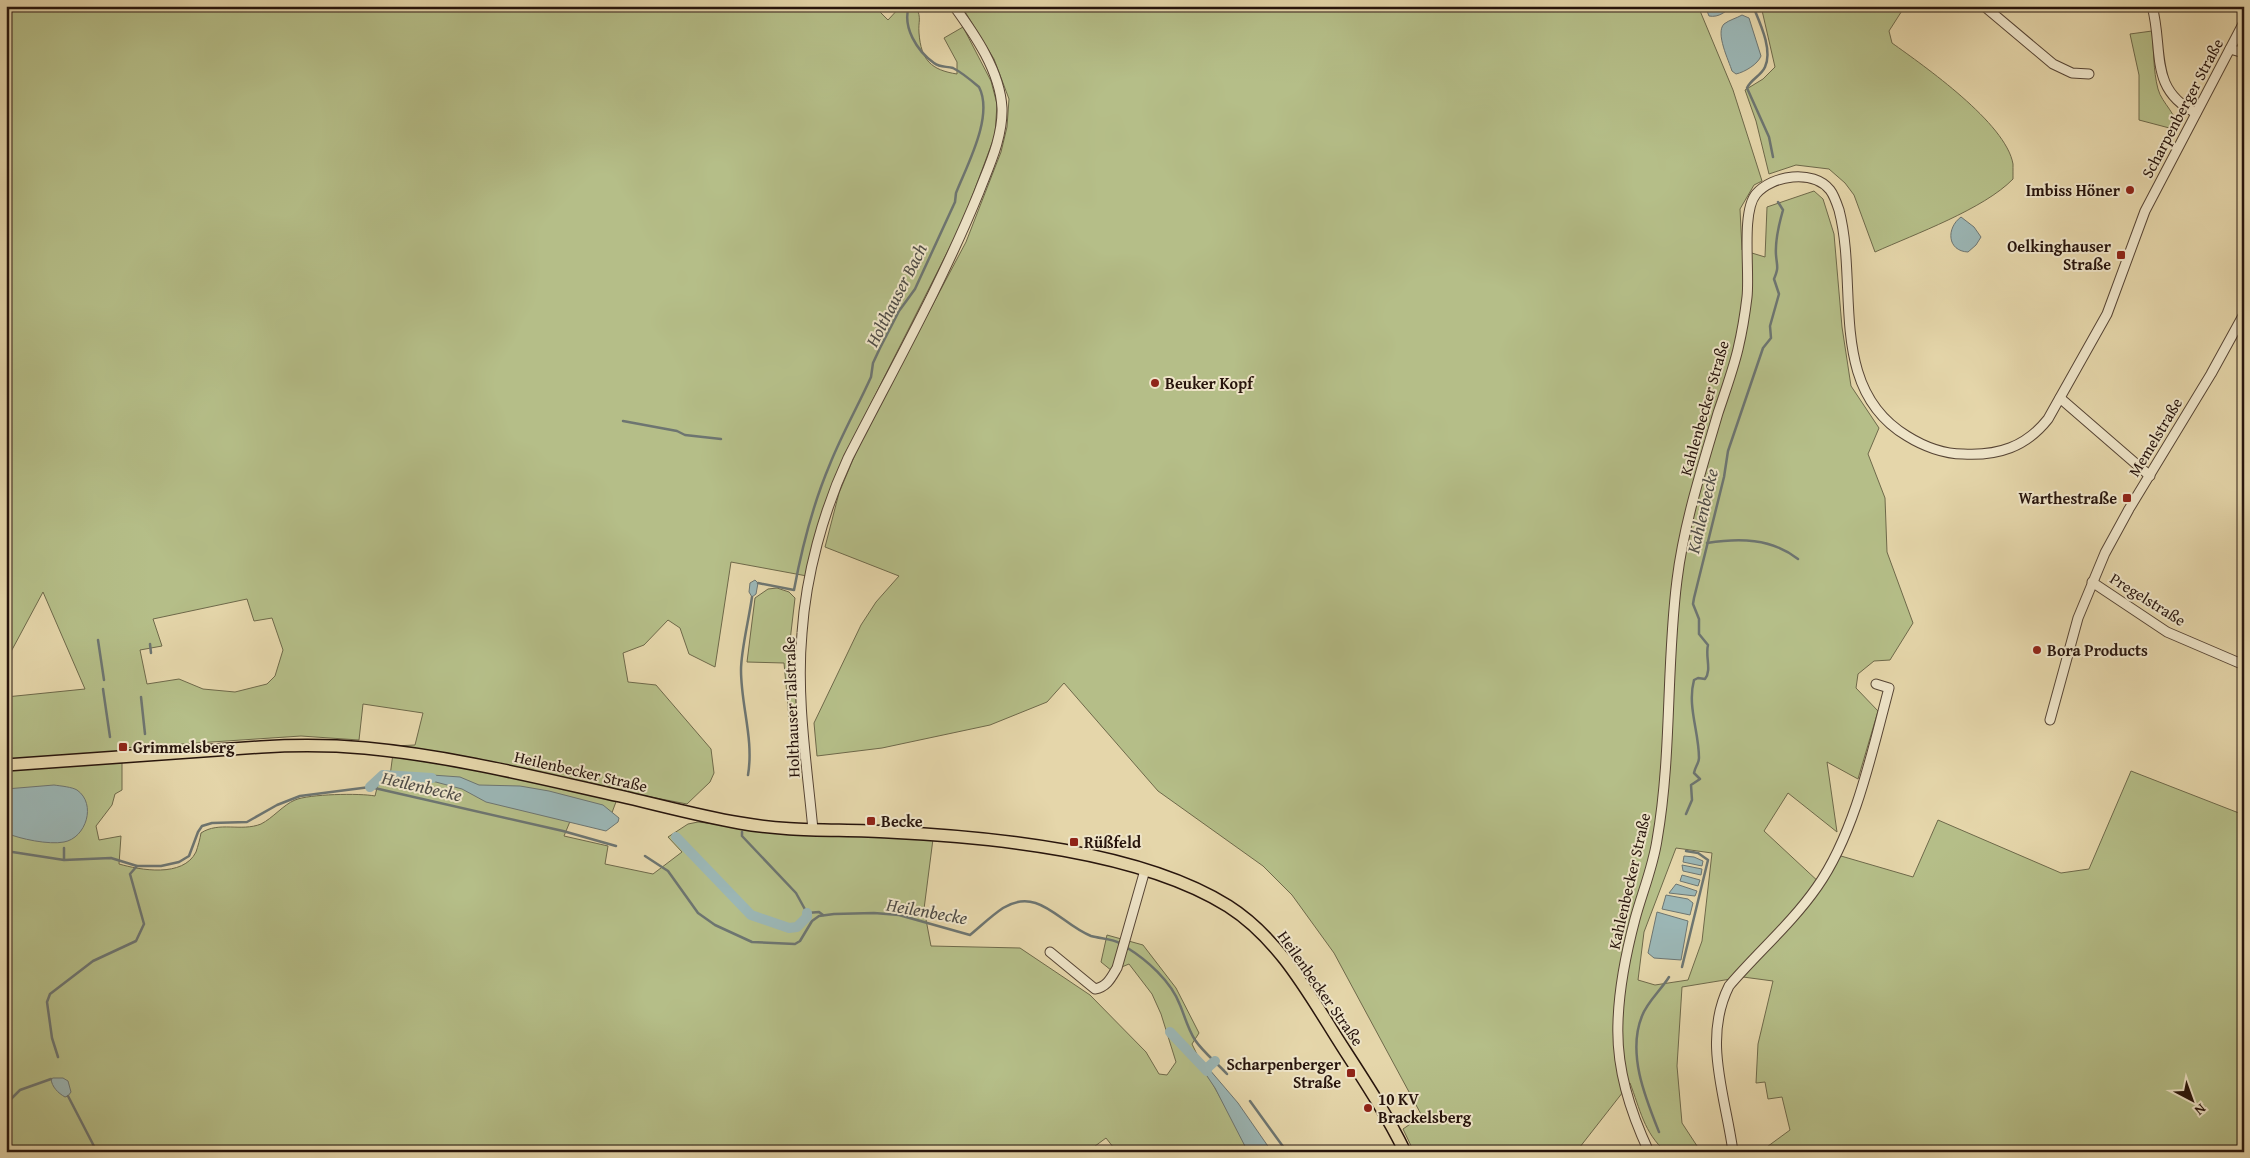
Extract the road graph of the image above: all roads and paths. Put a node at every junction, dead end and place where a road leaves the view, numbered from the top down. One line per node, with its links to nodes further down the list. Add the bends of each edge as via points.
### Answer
1 (954, 6): 17 (street, Holthauser Talstraße, via 992,70 1002,105 1001,128 960,238 848,458 824,524 808,590 801,645 802,702)
2 (1984, 6): 7 (street, via 2053,64 2072,73)
3 (2152, 6): 8 (street, via 2163,80 2181,106)
4 (2244, 22): 5 (street, Scharpenberger Straße)
5 (2230, 49): 6 (street); 8 (street, Scharpenberger Straße)
6 (2244, 54)
7 (2089, 74)
8 (2196, 113): 10 (street, Scharpenberger Straße, via 2145,211 2107,314)
9 (2244, 314): 11 (street, Memelstraße)
10 (2060, 398): 11 (street); 21 (street, Kahlenbecker Straße, via 2040,430 2026,442 1996,453 1945,452 1900,432 1876,411 1863,389 1853,361 1844,243 1838,206 1829,189 1817,180 1788,178 1778,180 1757,193 1750,203 1747,296 1738,349 1691,509 1677,576 1657,844 1619,990 1617,1028 1625,1089)
11 (2150, 476): 12 (street, Memelstraße, via 2129,509)
12 (2092, 582): 13 (street, Pregelstraße, via 2167,632); 15 (street, Memelstraße, via 2078,618)
13 (2244, 665)
14 (1876, 684): 22 (street, via 1889,688 1864,780 1840,844 1817,887 1729,986 1722,999 1715,1047)
15 (2050, 720)
16 (6, 765): 17 (main road, Heilenbecker Straße, via 261,746 363,748 459,761 740,823)
17 (813, 830): 18 (main road, Heilenbecker Straße, via 922,834 1022,845 1090,856)
18 (1145, 870): 19 (street, via 1117,968 1108,982 1095,989); 20 (main road, Heilenbecker Straße, via 1211,896 1242,915 1267,938 1308,993)
19 (1050, 952)
20 (1405, 1152)
21 (1649, 1152)
22 (1732, 1152)

